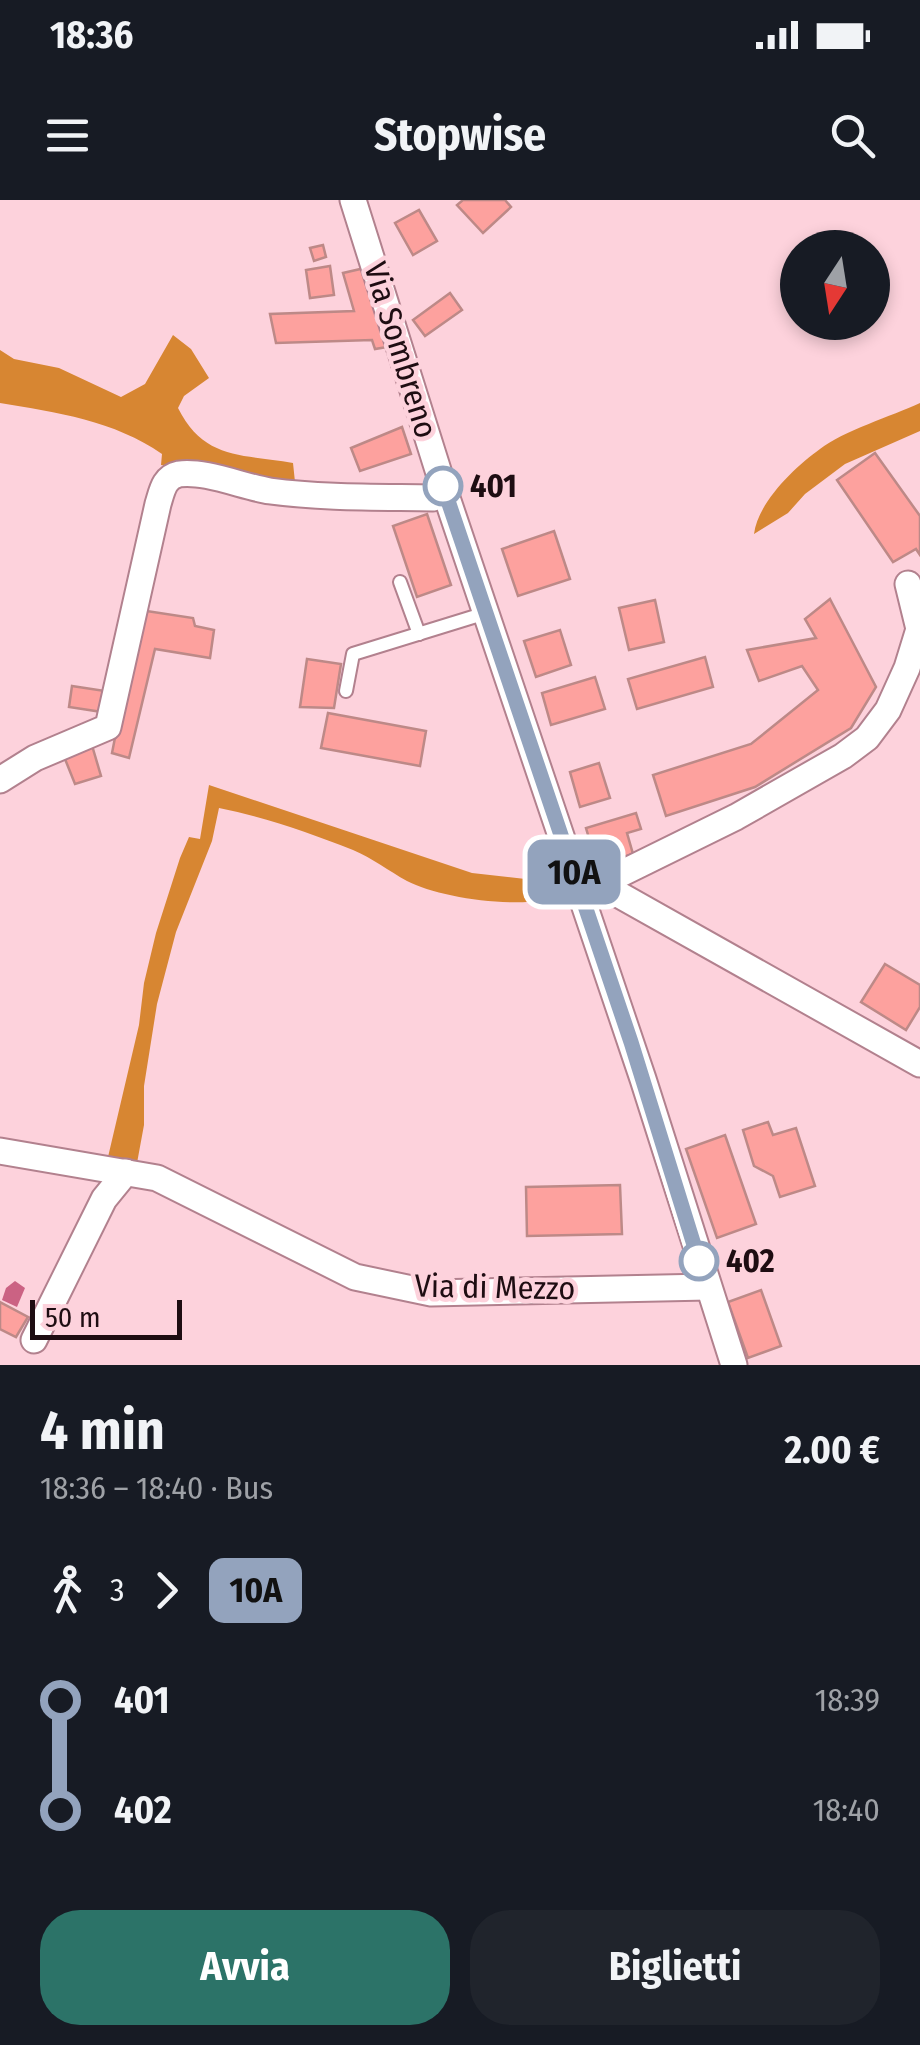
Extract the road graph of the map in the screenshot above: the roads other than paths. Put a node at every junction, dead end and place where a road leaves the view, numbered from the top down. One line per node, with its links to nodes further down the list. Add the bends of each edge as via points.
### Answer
1 (353, 200): 2 (street, Via Sombreno)
2 (446, 494): 5 (street, Via Sombreno); 8 (street, via 313,494 196,475 170,478 158,504 108,727)
3 (400, 582): 6 (lane)
4 (908, 584): 9 (street, via 920,629 888,710 866,738 736,817)
5 (486, 613): 6 (lane); 9 (street, Via Sombreno)
6 (419, 634): 7 (lane, via 352,654)
7 (346, 691)
8 (0, 780)
9 (591, 888): 10 (street); 13 (street, Via Sombreno)
10 (920, 1064)
11 (0, 1151): 12 (street, Via di Mezzo)
12 (126, 1172): 13 (street, Via di Mezzo, via 157,1178 355,1276 431,1293); 14 (street, via 104,1199)
13 (708, 1287): 15 (street, Via Sombreno)
14 (34, 1340)
15 (734, 1365)

